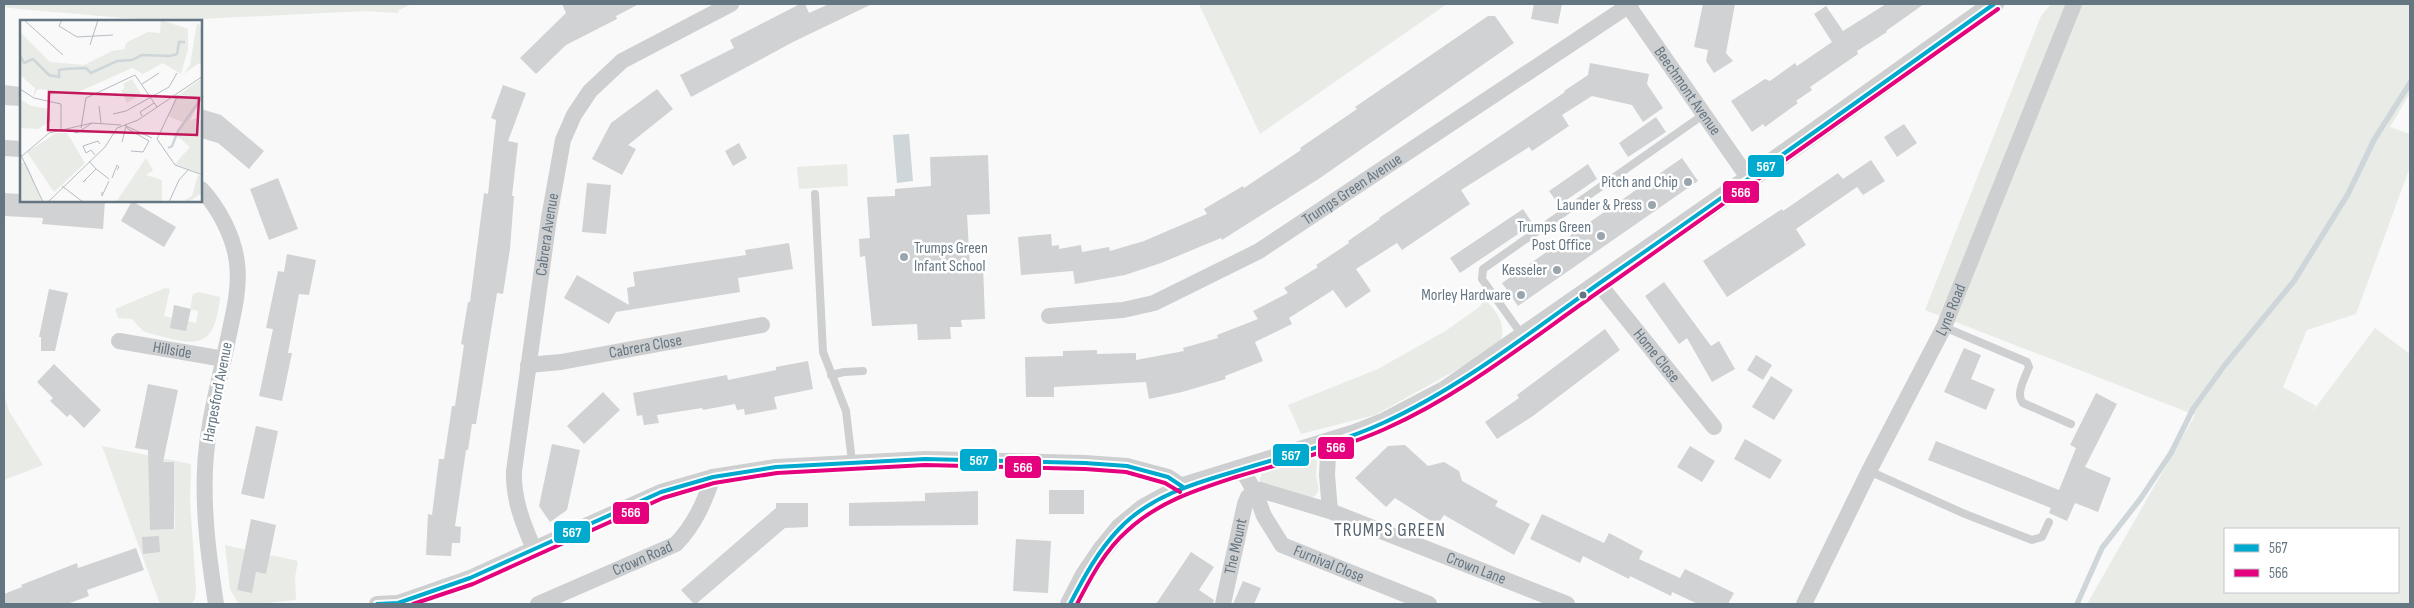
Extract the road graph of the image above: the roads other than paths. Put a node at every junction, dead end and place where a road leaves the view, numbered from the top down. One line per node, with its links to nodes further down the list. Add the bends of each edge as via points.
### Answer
1 (731, 4): 18 (street, Cabrera Avenue, via 622,61 590,91 574,115 563,140)
2 (1628, 4): 5 (street, Beechmont Avenue); 12 (street, Trumps Green Avenue, via 1251,256 1154,303 1122,310)
3 (1994, 4): 8 (street)
4 (2074, 4): 14 (street, Lyne Road)
5 (1703, 115): 8 (street, Beechmont Avenue); 15 (lane, via 1483,269 1482,279)
6 (4, 148): 7 (street)
7 (20, 149)
8 (1749, 179): 11 (street)
9 (202, 190): 17 (street, Harpesford Avenue, via 226,226 237,261 236,297)
10 (815, 194): 20 (lane, via 821,271 820,322 823,352)
11 (1599, 284): 15 (street); 22 (street, Home Close)
12 (1049, 316)
13 (762, 326): 18 (street, Cabrera Close)
14 (1944, 327): 21 (lane, via 2027,362 2029,367 2020,399); 26 (street, Lyne Road)
15 (1523, 336): 23 (street, via 1446,390 1383,422)
16 (119, 341): 17 (street, Hillside)
17 (224, 359): 34 (street, Harpesford Avenue, via 207,442 205,469 205,534)
18 (528, 365): 32 (street, Cabrera Avenue, via 514,484 523,523)
19 (863, 371): 20 (lane)
20 (831, 375): 24 (lane, via 846,411)
21 (2071, 424)
22 (1714, 427)
23 (1325, 443): 25 (street); 30 (street)
24 (852, 462): 27 (street, via 776,467); 28 (street, via 925,458 1127,466 1168,477)
25 (1242, 468): 28 (street); 29 (street, Furnival Close)
26 (1869, 471): 31 (lane, via 2032,540 2042,537); 41 (street, Lyne Road)
27 (713, 477): 32 (street, via 661,492); 36 (street, Crown Road, via 690,530 676,544)
28 (1183, 487): 37 (street, via 1143,509 1120,528 1085,575)
29 (1255, 492): 30 (street, Crown Lane, via 1266,490); 38 (street, The Mount, via 1245,504); 39 (street, Furnival Close, via 1264,516 1282,545)
30 (1330, 511): 40 (street, Crown Lane)
31 (2049, 522)
32 (534, 549): 33 (street, via 470,578)
33 (398, 603): 35 (street)
34 (216, 604)
35 (377, 604)
36 (538, 604)
37 (1070, 604)
38 (1223, 604)
39 (1430, 604)
40 (1567, 604)
41 (1804, 604)

